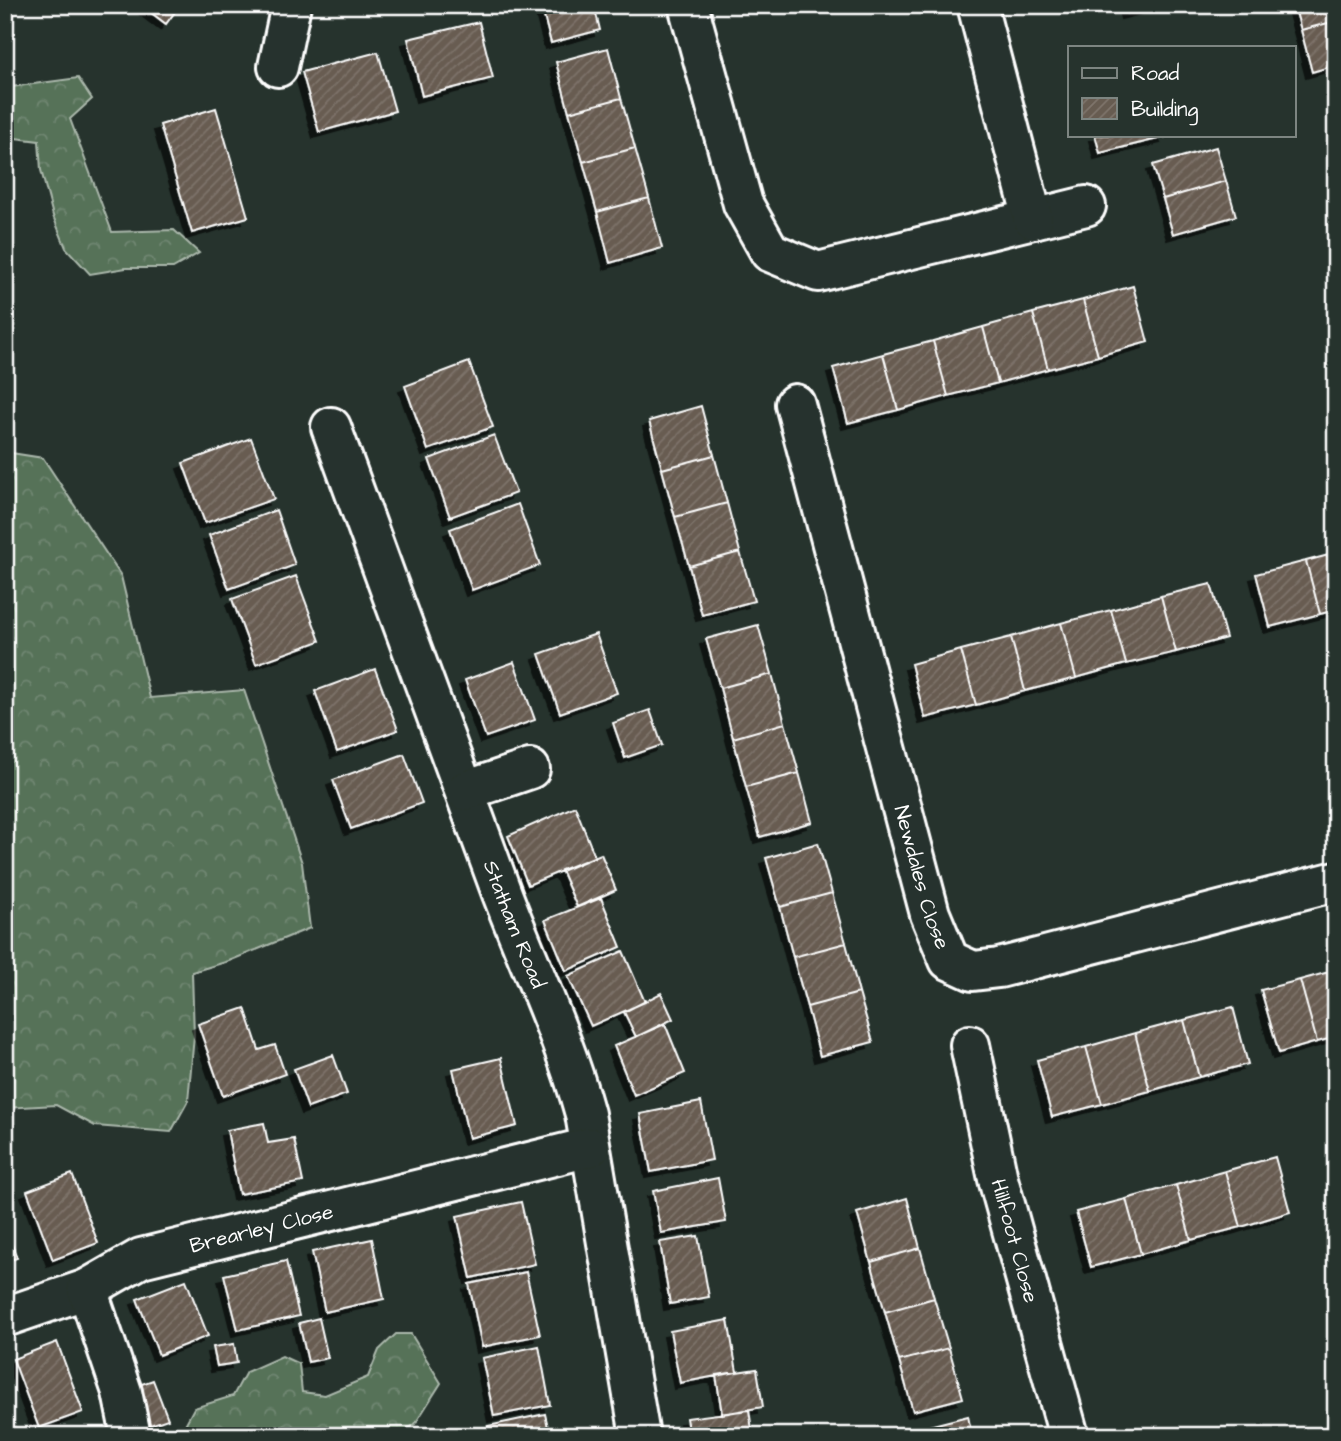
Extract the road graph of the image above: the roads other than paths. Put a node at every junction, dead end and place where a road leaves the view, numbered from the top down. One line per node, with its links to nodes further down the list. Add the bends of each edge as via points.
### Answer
1 (291, 5): 4 (street)
2 (688, 5): 6 (street, via 743,204 770,252 818,272)
3 (976, 5): 6 (street)
4 (278, 67)
5 (1086, 206): 6 (street)
6 (1033, 219)
7 (796, 404): 11 (street, Newdales Close, via 929,914 949,960 973,971 999,968)
8 (331, 427): 10 (street, Statham Road)
9 (530, 769): 10 (street)
10 (465, 792): 13 (street, Statham Road, via 561,1038 585,1114)
11 (1336, 881)
12 (970, 1045): 18 (street, Hillfoot Close, via 998,1179)
13 (590, 1147): 14 (street, Brearley Close, via 141,1258); 17 (street, Statham Road)
14 (88, 1289): 15 (street, Brearley Close); 16 (street, via 122,1392)
15 (5, 1317)
16 (131, 1436)
17 (640, 1436)
18 (1069, 1436)

